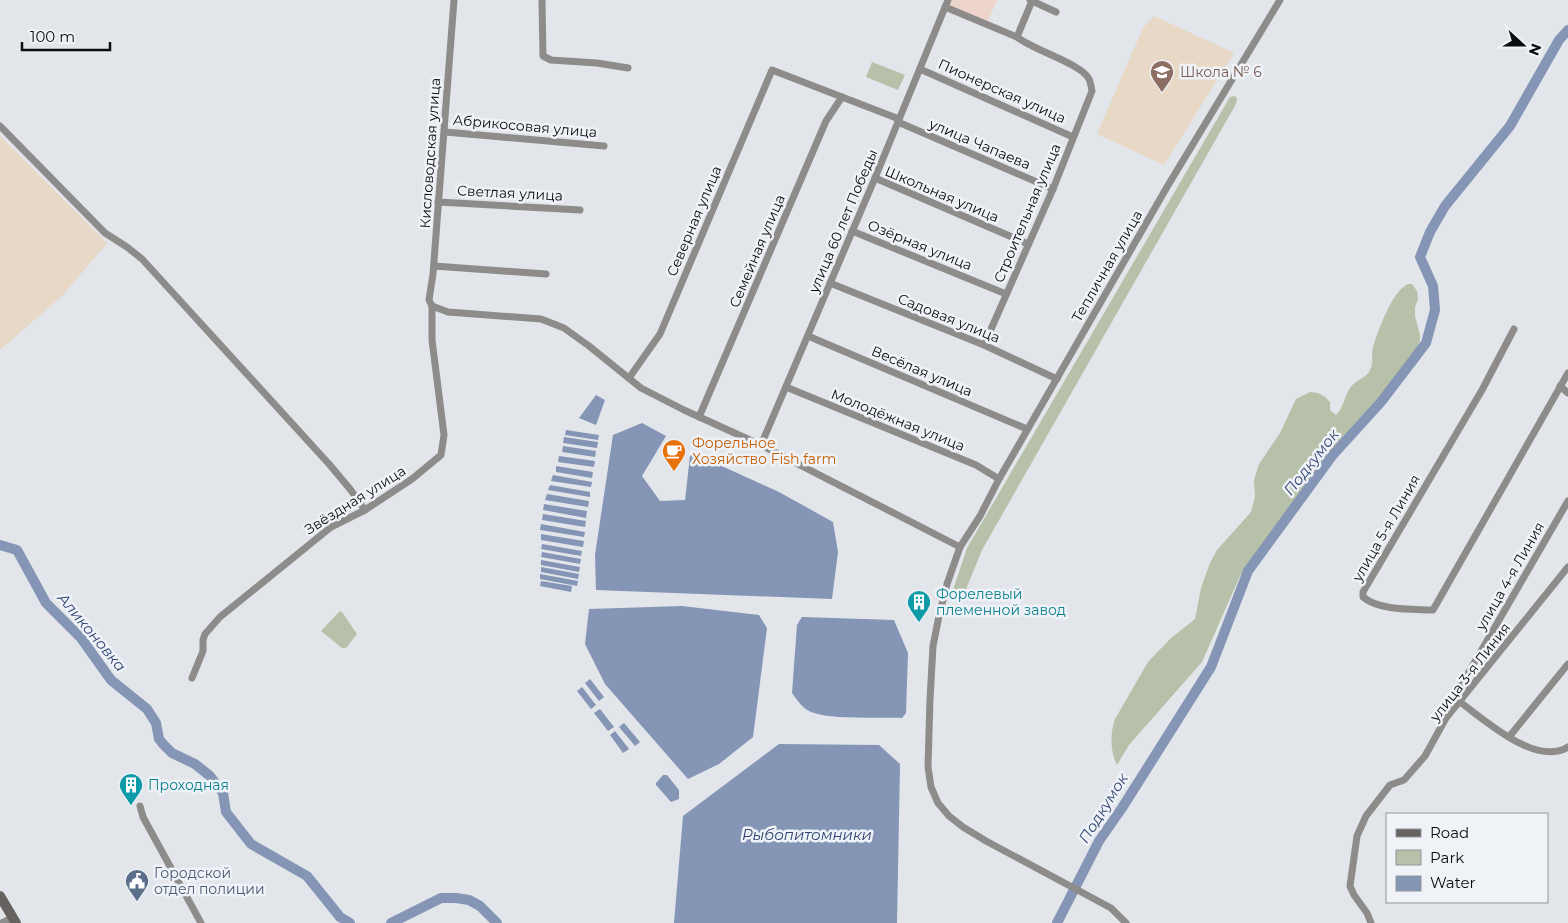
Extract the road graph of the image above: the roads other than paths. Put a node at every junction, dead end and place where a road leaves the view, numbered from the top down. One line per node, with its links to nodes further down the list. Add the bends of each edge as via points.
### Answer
1 (454, 0): 14 (street, Кисловодская улица)
2 (542, 0): 8 (street, via 543,56 551,60)
3 (1031, 0): 6 (street); 7 (street)
4 (1280, 0): 33 (street, Тепличная улица, via 1166,187)
5 (946, 3): 7 (street); 9 (street, улица 60 лет Победы)
6 (1056, 12)
7 (1017, 37): 15 (street, Строительная улица, via 1078,68 1089,78 1092,91)
8 (628, 68)
9 (920, 69): 12 (street, улица 60 лет Победы); 15 (street, Пионерская улица)
10 (772, 70): 11 (street, улица Чапаева); 32 (street, Северная улица, via 660,334)
11 (842, 97): 12 (street, улица Чапаева); 37 (street, Семейная улица, via 826,122)
12 (899, 121): 17 (street, улица 60 лет Победы); 18 (street, улица Чапаева)
13 (0, 126): 42 (street, via 105,233 142,259 330,464)
14 (445, 132): 16 (street, Абрикосовая улица); 19 (street, Кисловодская улица)
15 (1073, 137): 18 (street, Строительная улица)
16 (604, 146)
17 (875, 178): 21 (street, улица 60 лет Победы); 22 (street, Школьная улица)
18 (1053, 189): 22 (street, Строительная улица)
19 (438, 202): 20 (street, Светлая улица); 23 (street, Кисловодская улица)
20 (580, 210)
21 (852, 231): 25 (street, улица 60 лет Победы); 26 (street, Озёрная улица)
22 (1028, 244): 26 (street, Строительная улица)
23 (434, 266): 24 (street); 27 (street, Кисловодская улица, via 429,294)
24 (546, 274)
25 (830, 283): 29 (street, улица 60 лет Победы); 30 (street, Садовая улица)
26 (1006, 294): 30 (street, Строительная улица)
27 (432, 306): 32 (street, via 448,312 540,319 564,328); 42 (street, Звёздная улица, via 432,340 444,435 442,455 424,471)
28 (1514, 329): 34 (street, улица 5-я Линия, via 1363,597 1395,609 1433,610)
29 (808, 336): 35 (street, улица 60 лет Победы); 38 (street, Весёлая улица)
30 (984, 345): 33 (street, Садовая улица)
31 (1568, 373): 34 (street, улица 5-я Линия)
32 (629, 378): 37 (street)
33 (1057, 379): 38 (street, Тепличная улица)
34 (1560, 386): 36 (street)
35 (786, 387): 39 (street, улица 60 лет Победы); 40 (street, Молодёжная улица, via 976,465)
36 (1568, 393)
37 (699, 417): 39 (street)
38 (1027, 429): 40 (street, Тепличная улица)
39 (761, 445): 43 (street)
40 (998, 479): 43 (street, Тепличная улица)
41 (1568, 501): 48 (street, улица 4-я Линия, via 1454,696)
42 (364, 510): 46 (street, Звёздная улица, via 331,527 210,626)
43 (960, 547): 56 (street, Тепличная улица, via 947,584 934,646 928,767 931,788 938,803 963,827 1092,897 1118,913)
44 (1568, 568): 47 (street, улица 3-я Линия)
45 (1568, 664): 49 (street)
46 (192, 678)
47 (1460, 702): 48 (street, улица 3-я Линия); 49 (street)
48 (1446, 718): 57 (street, улица 3-я Линия, via 1425,756 1404,780 1390,786 1366,816 1357,836 1350,886)
49 (1510, 737): 50 (street, via 1536,750 1556,752)
50 (1568, 747)
51 (140, 806): 55 (street)
52 (0, 896): 53 (main road)
53 (14, 921): 54 (street)
54 (2, 923)
55 (201, 923)
56 (1126, 923)
57 (1371, 923)

